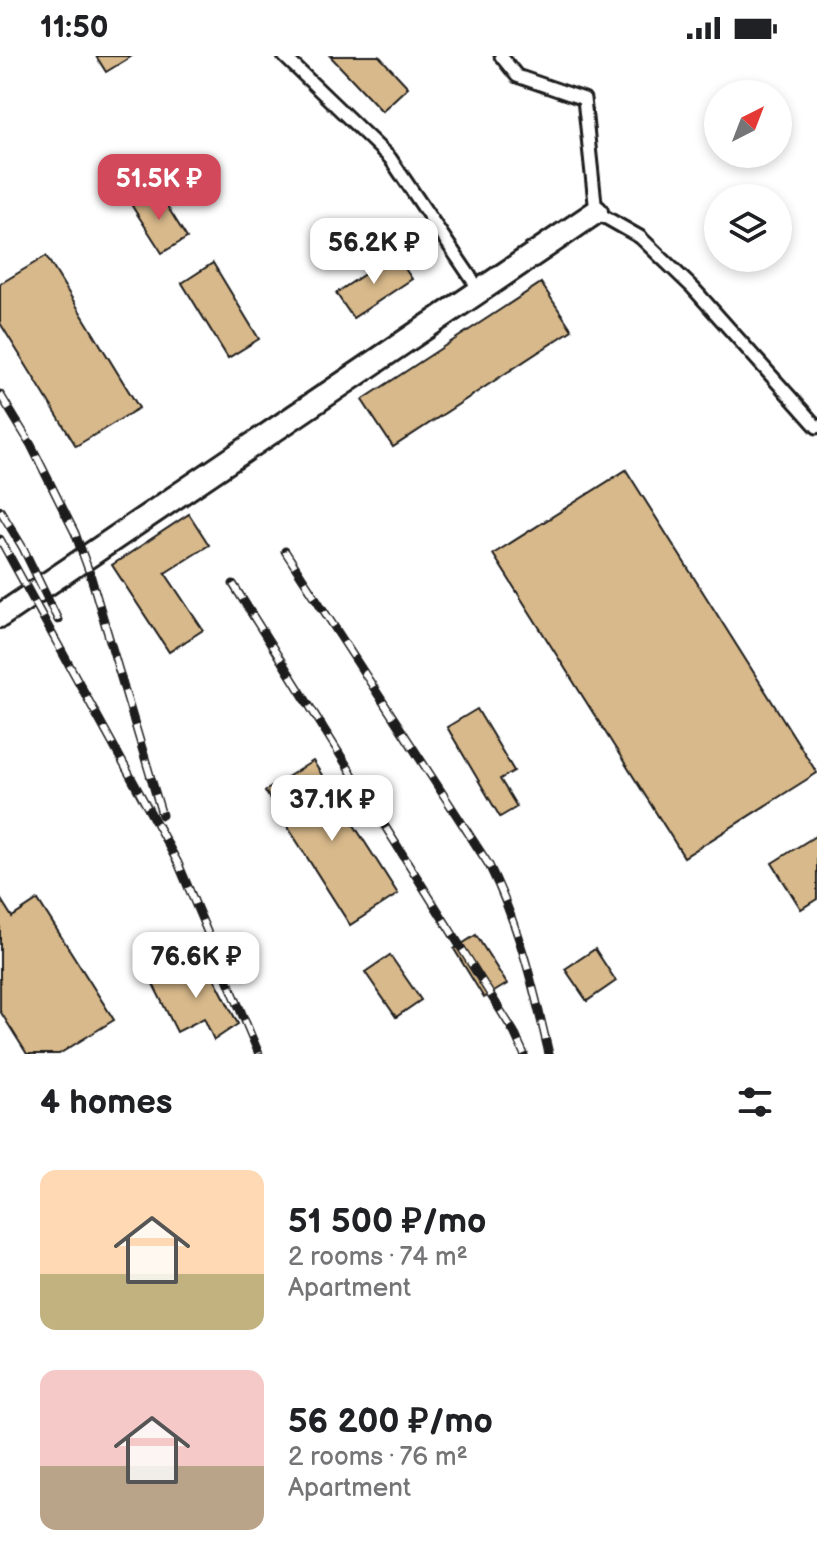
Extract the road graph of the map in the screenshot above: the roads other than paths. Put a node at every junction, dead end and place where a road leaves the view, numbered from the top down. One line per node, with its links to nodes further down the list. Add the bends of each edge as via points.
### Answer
1 (284, 56): 4 (lane, via 390,158)
2 (501, 56): 3 (lane, via 517,76 584,99)
3 (596, 212): 4 (street); 5 (lane, via 640,237 693,288)
4 (480, 291): 6 (street)
5 (817, 427)
6 (0, 616)

